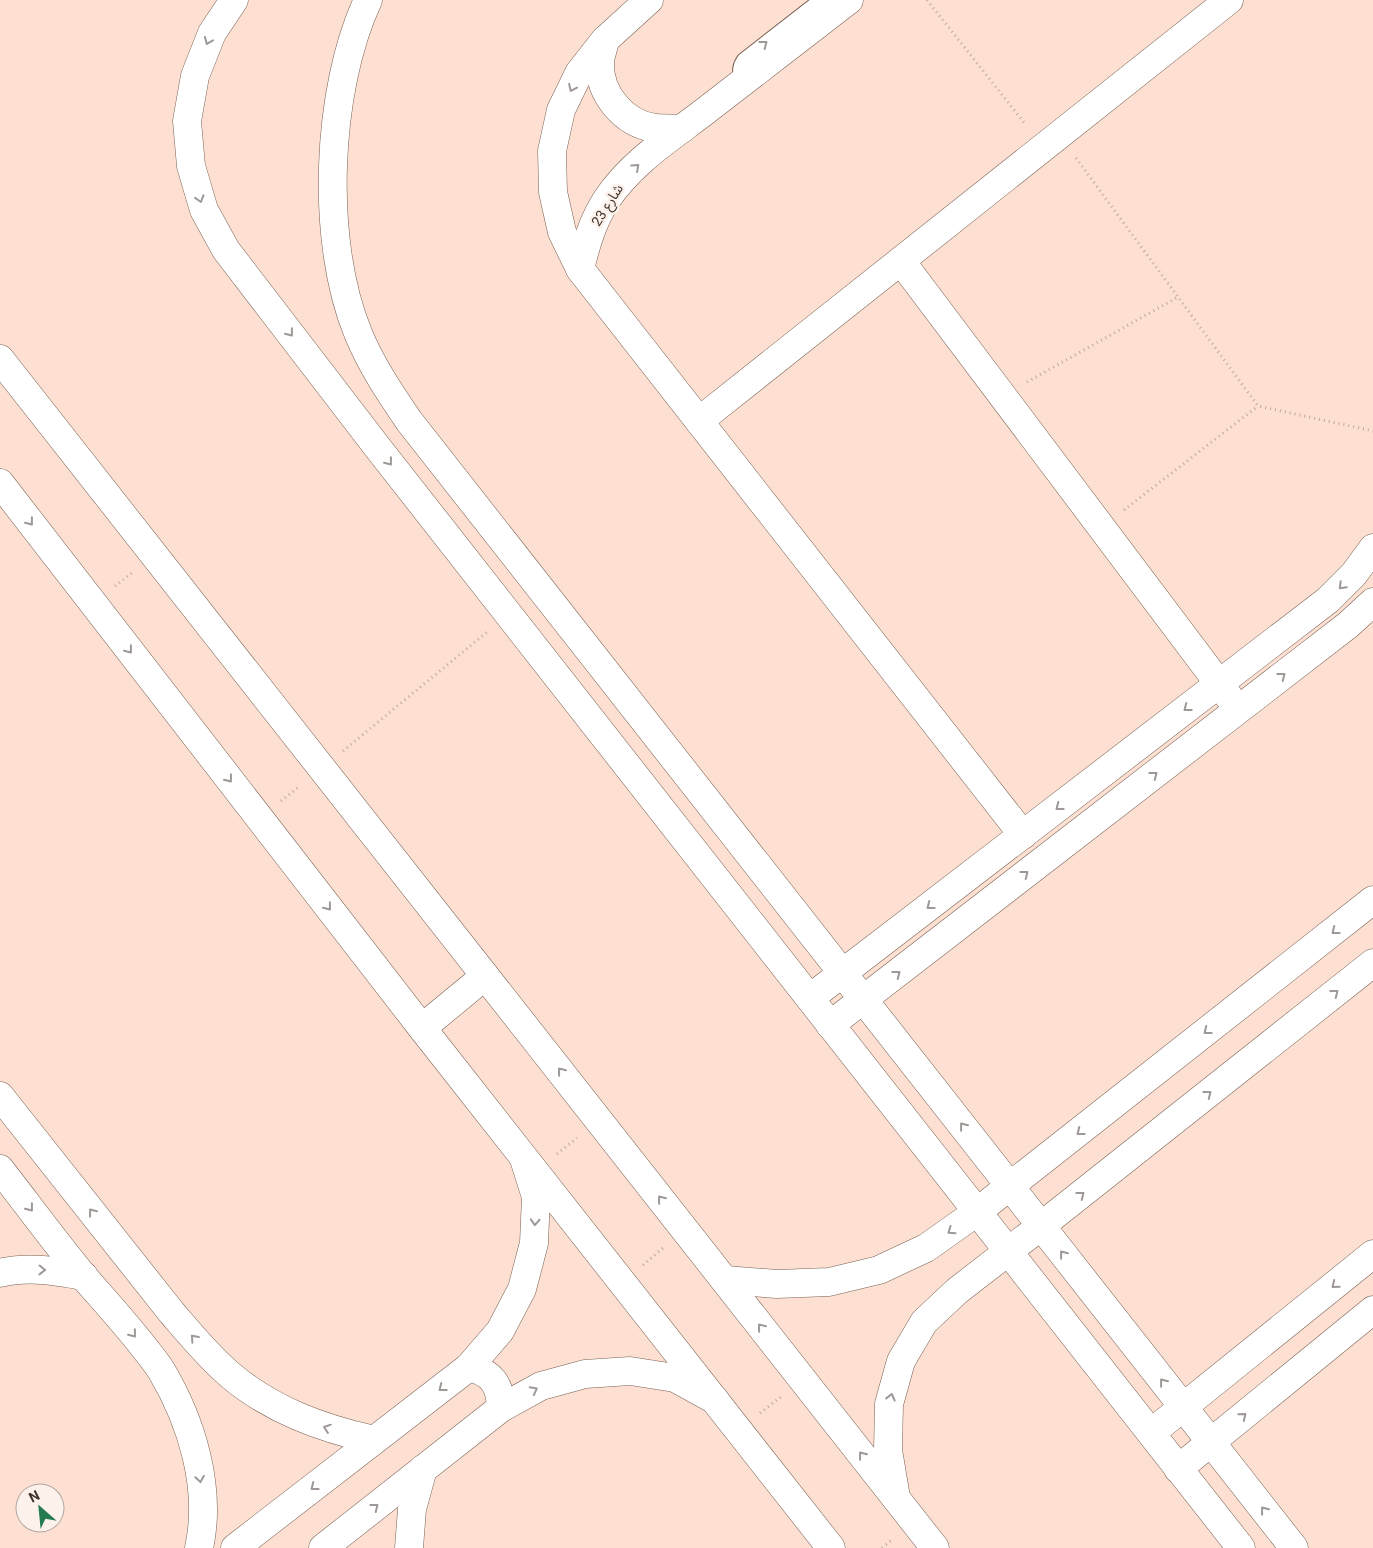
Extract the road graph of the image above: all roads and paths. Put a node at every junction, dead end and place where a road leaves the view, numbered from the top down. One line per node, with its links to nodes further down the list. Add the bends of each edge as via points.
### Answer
1 (234, 0): 26 (street, one-way to 26, via 212,33 194,76 187,121 191,166 204,210 226,250)
2 (368, 0): 34 (street, via 344,69 335,128 332,187 342,284 358,332 378,374 409,421)
3 (649, 0): 8 (street)
4 (821, 0): 9 (lane, one-way to 4, via 740,68 744,60)
5 (849, 0): 9 (street, شارع 23)
6 (927, 0): 11 (path)
7 (1229, 0): 11 (street)
8 (605, 40): 10 (street, via 600,63 603,85 615,106 632,121 654,128); 13 (street, one-way to 13, via 579,73 561,110 552,151 553,192 562,232)
9 (744, 81): 10 (street, شارع 23)
10 (682, 129): 13 (street, شارع 23, one-way to 10, via 588,236 608,198 624,178)
11 (1052, 141): 12 (street); 14 (path)
12 (901, 261): 16 (street); 18 (street)
13 (580, 269): 18 (street)
14 (1178, 298): 16 (path); 17 (path)
15 (0, 359): 23 (street)
16 (1002, 396): 21 (street)
17 (1258, 406): 19 (path); 21 (path)
18 (699, 421): 31 (street)
19 (1373, 431)
20 (0, 483): 25 (street, one-way to 25)
21 (1102, 528): 27 (street)
22 (1373, 548): 27 (street, one-way to 27, via 1354,574 1328,600)
23 (154, 555): 25 (path); 29 (street)
24 (1373, 602): 28 (street, one-way to 24)
25 (93, 604): 30 (street, one-way to 30)
26 (508, 614): 29 (path); 36 (street)
27 (1219, 684): 28 (street); 31 (street, one-way to 31)
28 (1239, 710): 37 (street, one-way to 28)
29 (322, 768): 30 (path); 35 (street)
30 (259, 818): 39 (street, one-way to 39)
31 (1022, 835): 34 (street, one-way to 34)
32 (1373, 900): 44 (street, one-way to 44)
33 (1373, 963): 46 (street, one-way to 33)
34 (843, 973): 36 (street); 37 (street)
35 (486, 976): 39 (street); 41 (street, one-way to 35)
36 (810, 998): 38 (street)
37 (863, 999): 38 (street); 44 (street, one-way to 37)
38 (830, 1025): 45 (street)
39 (422, 1028): 42 (street)
40 (0, 1096): 62 (street, one-way to 40, via 298,1418 262,1399 229,1374 172,1313)
41 (599, 1120): 42 (path); 47 (street, one-way to 41)
42 (529, 1165): 53 (street); 55 (street, one-way to 55, via 536,1197 534,1244 522,1289 500,1331)
43 (0, 1169): 51 (street, one-way to 51)
44 (1010, 1187): 45 (street); 46 (street)
45 (977, 1212): 48 (street); 52 (street, one-way to 52, via 926,1248 879,1270 829,1282 777,1284)
46 (1042, 1226): 48 (street); 58 (street, one-way to 46)
47 (685, 1230): 52 (street); 53 (path)
48 (1009, 1251): 61 (street); 66 (street, one-way to 48, via 888,1450 889,1404 901,1361 924,1322 957,1291)
49 (1373, 1254): 58 (street, one-way to 58)
50 (0, 1273): 51 (street, one-way to 51, via 46,1269)
51 (84, 1276): 67 (street, one-way to 67, via 160,1369 182,1408 196,1450 202,1494)
52 (725, 1280): 56 (street, one-way to 52)
53 (622, 1283): 57 (street)
54 (1373, 1310): 63 (street, one-way to 54)
55 (469, 1367): 59 (street, via 490,1376 497,1385); 62 (street, one-way to 62)
56 (802, 1379): 60 (path); 66 (street, one-way to 56)
57 (715, 1400): 59 (street, one-way to 57, via 541,1386 585,1374 630,1371 675,1378); 60 (street)
58 (1183, 1407): 61 (street); 63 (street)
59 (502, 1408): 64 (street)
60 (738, 1431): 71 (street)
61 (1151, 1434): 65 (street)
62 (374, 1440): 68 (street, one-way to 68)
63 (1211, 1442): 65 (street); 74 (street, one-way to 63)
64 (423, 1469): 69 (street, one-way to 64); 70 (street, via 412,1509)
65 (1178, 1469): 73 (street)
66 (896, 1498): 72 (street)
67 (199, 1548)
68 (235, 1548)
69 (323, 1548)
70 (409, 1548)
71 (831, 1548)
72 (935, 1548)
73 (1240, 1548)
74 (1294, 1548)

